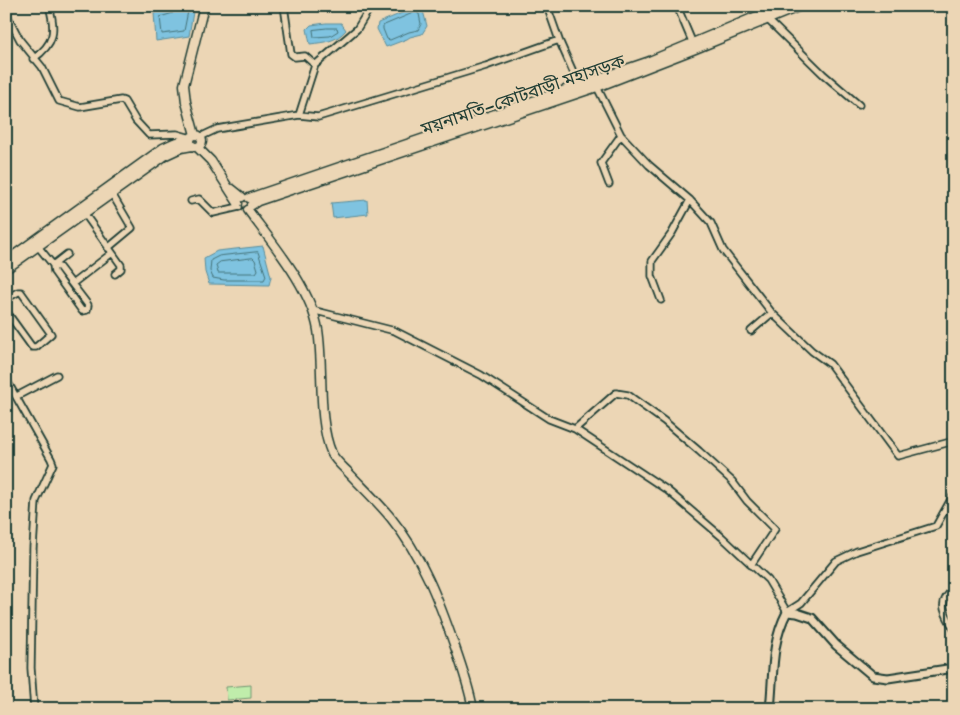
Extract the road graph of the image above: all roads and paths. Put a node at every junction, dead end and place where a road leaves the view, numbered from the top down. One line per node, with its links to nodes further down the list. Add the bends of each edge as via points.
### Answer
1 (49, 6): 15 (street, via 54,24 51,40 44,52)
2 (204, 6): 23 (main road, via 184,85)
3 (284, 6): 16 (street, via 292,54 295,57 305,56)
4 (371, 6): 16 (street, via 358,29)
5 (547, 6): 13 (street)
6 (677, 6): 14 (street)
7 (781, 6): 14 (main road, ময়নামতি–কোটবাড়ী মহাসড়ক)
8 (801, 6): 12 (main road, ময়নামতি–কোটবাড়ী মহাসড়ক)
9 (914, 6): 10 (street)
10 (925, 6)
11 (6, 13): 15 (street)
12 (767, 19): 17 (main road, ময়নামতি–কোটবাড়ী মহাসড়ক, via 695,49); 19 (street)
13 (559, 40): 18 (street); 20 (street, via 486,66 318,117)
14 (693, 44): 17 (main road, ময়নামতি–কোটবাড়ী মহাসড়ক)
15 (33, 59): 23 (street, via 42,67 60,101 80,107 122,100 149,135 177,134)
16 (314, 65): 20 (street)
17 (596, 83): 18 (main road, ময়নামতি–কোটবাড়ী মহাসড়ক); 21 (main road, ময়নামতি–কোটবাড়ী মহাসড়ক); 22 (street)
18 (579, 86): 21 (main road, ময়নামতি–কোটবাড়ী মহাসড়ক)
19 (859, 105)
20 (299, 115): 23 (street, via 217,129)
21 (462, 129): 28 (main road, ময়নামতি–কোটবাড়ী মহাসড়ক)
22 (621, 135): 24 (street, via 601,163); 26 (street, via 649,165)
23 (195, 141): 25 (main road, via 166,155); 28 (main road); 30 (main road, via 174,143 163,148)
24 (609, 184)
25 (112, 194): 29 (main road); 31 (street, via 132,228)
26 (690, 200): 40 (street, via 652,261 652,276); 43 (street, via 711,223 723,250)
27 (191, 201): 28 (street, via 199,199 213,213)
28 (245, 203): 41 (main road, via 289,268)
29 (84, 213): 30 (main road); 31 (street)
30 (36, 243): 34 (main road); 35 (street); 36 (main road)
31 (108, 248): 32 (street)
32 (112, 253): 37 (street, via 122,267); 38 (street)
33 (68, 254): 35 (street)
34 (6, 261)
35 (53, 264): 38 (street, via 59,266); 38 (street, via 54,272 82,311 87,310 88,305)
36 (6, 269)
37 (115, 274)
38 (72, 284)
39 (6, 291): 42 (street, via 11,296 21,292 51,334 34,348)
40 (661, 300)
41 (312, 310): 48 (street, via 395,332 481,375 548,418); 57 (main road, via 321,353 325,429 330,448 334,457 405,535 416,555 434,589)
42 (6, 311)
43 (772, 313): 44 (street); 49 (street, via 830,364 898,456)
44 (751, 331)
45 (57, 375): 47 (street)
46 (6, 379): 47 (street)
47 (17, 396): 56 (street, via 53,464 36,501 32,548)
48 (575, 429): 51 (street, via 667,490); 51 (street, via 616,393 628,396 664,421 732,481 775,528)
49 (954, 441)
50 (954, 494): 53 (street, via 936,526 857,551 836,561 801,604)
51 (752, 565): 53 (street, via 768,580)
52 (954, 589): 54 (street, via 945,597 943,604)
53 (787, 612): 55 (street, via 812,618 836,645 873,676 888,678); 58 (street, via 775,646)
54 (954, 630)
55 (954, 668)
56 (34, 709)
57 (473, 709)
58 (770, 709)

